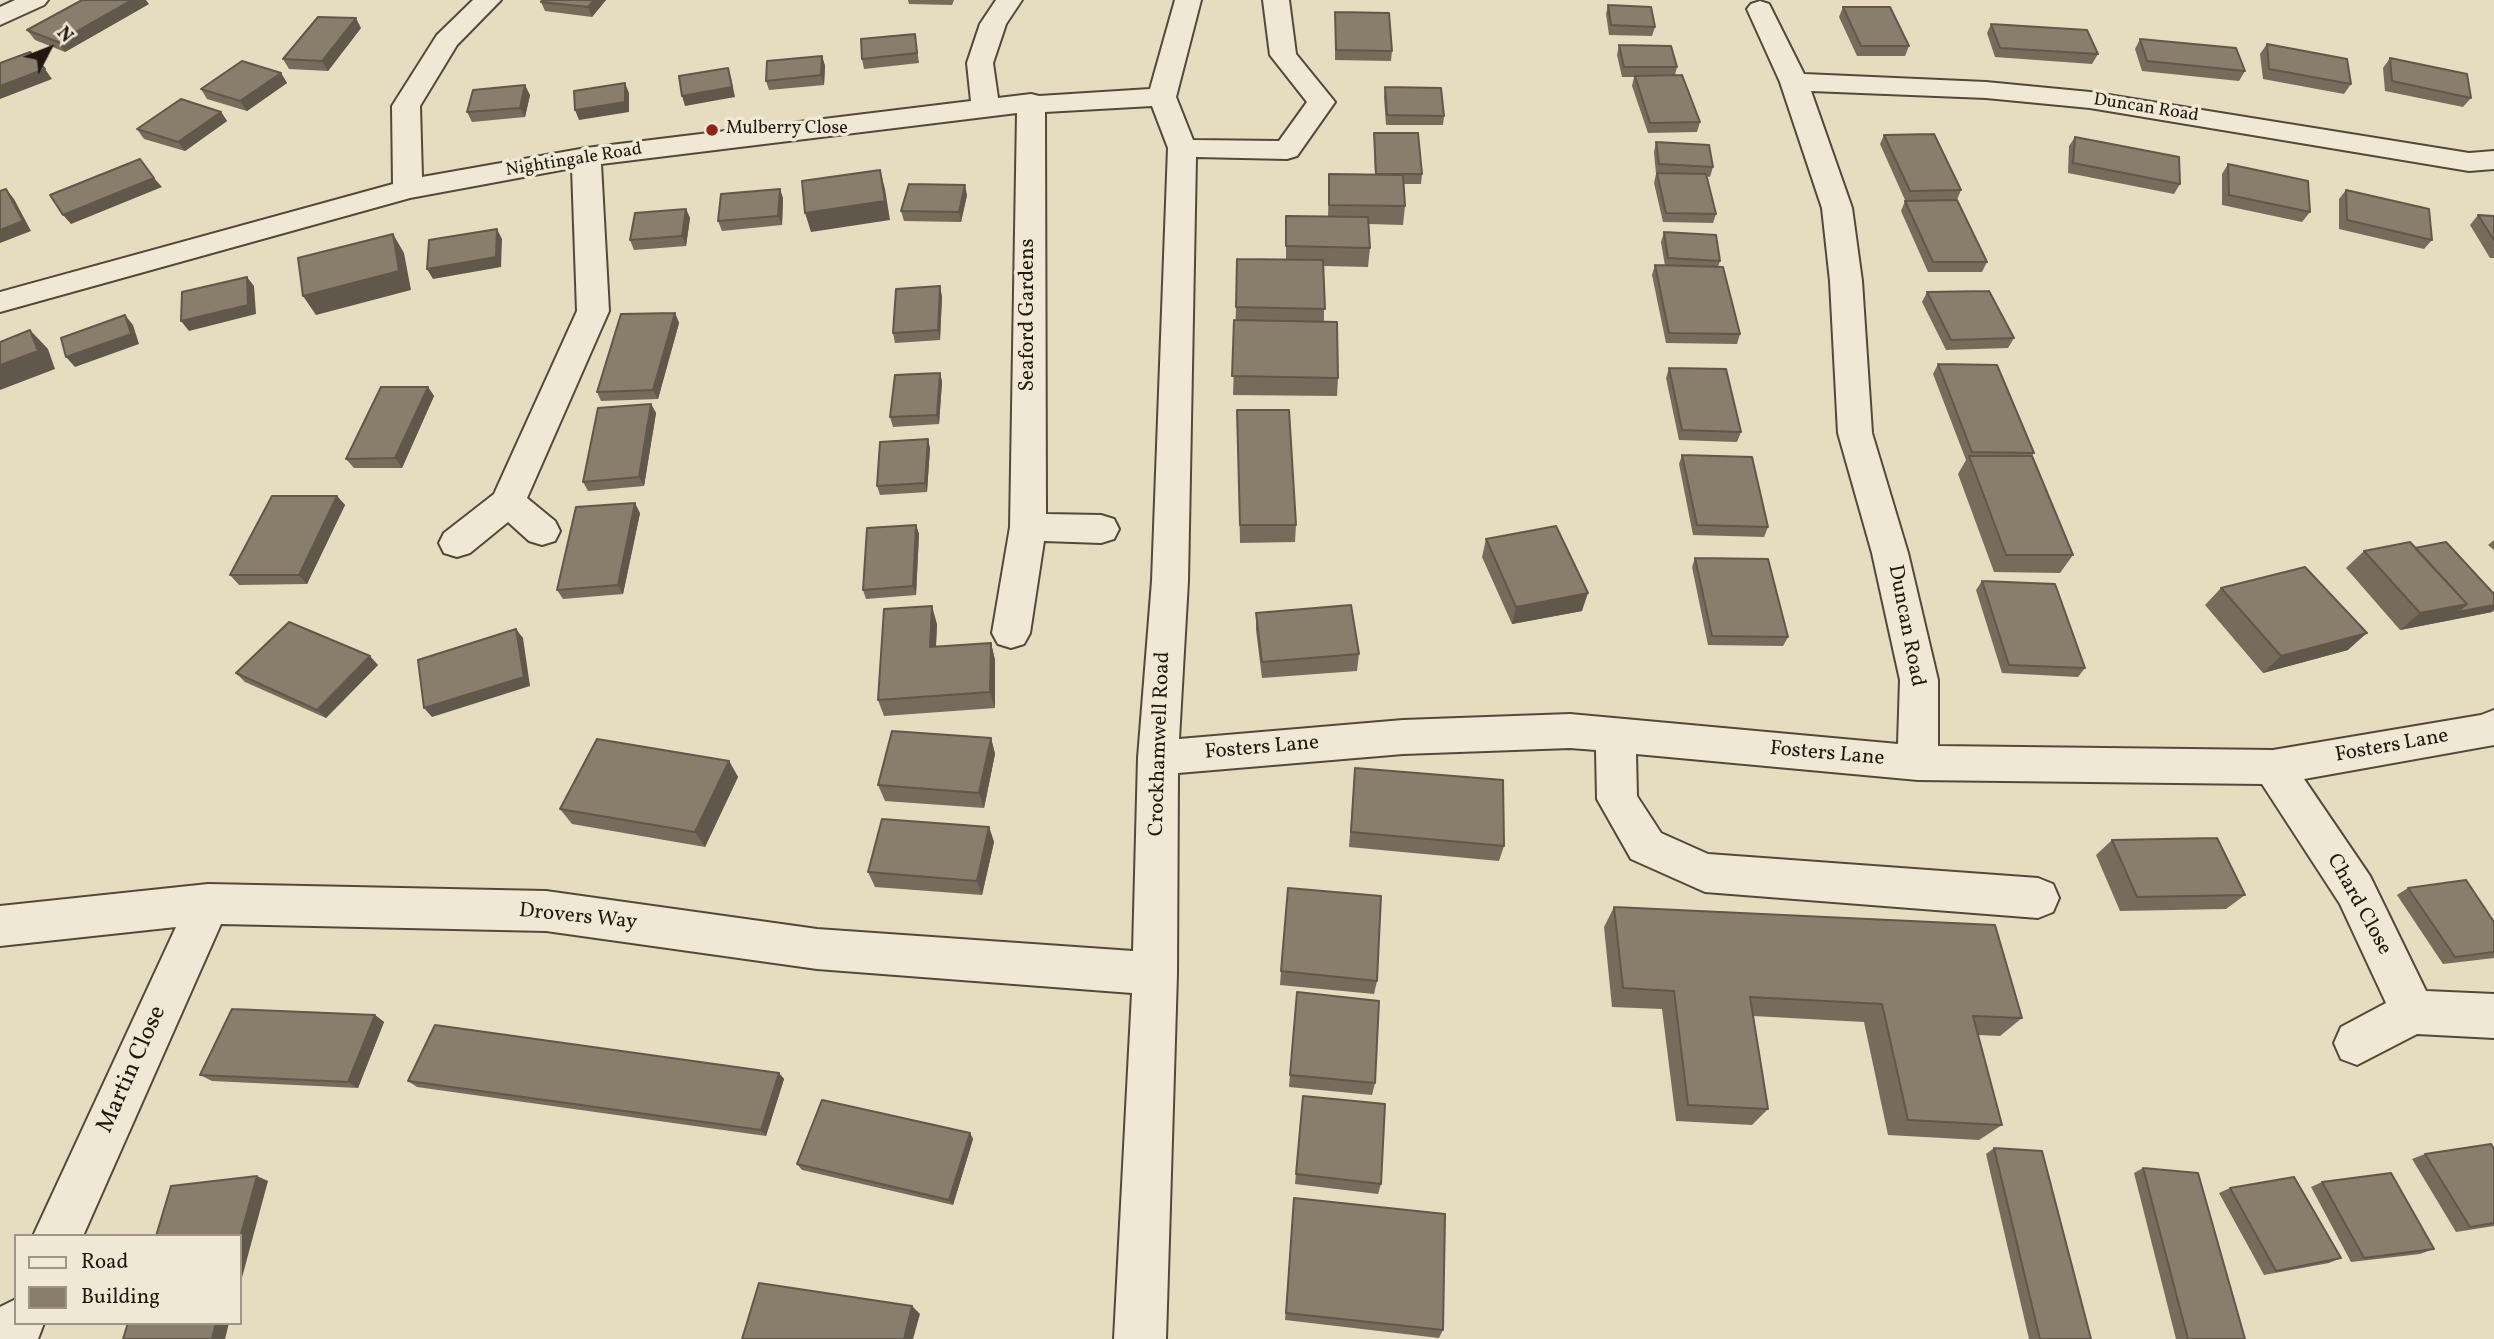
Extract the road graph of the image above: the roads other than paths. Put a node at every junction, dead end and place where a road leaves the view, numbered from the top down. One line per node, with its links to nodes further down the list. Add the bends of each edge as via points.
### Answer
1 (35, 0): 7 (street)
2 (488, 0): 15 (street, via 446,41 406,106)
3 (1009, 0): 11 (street, via 993,24 981,63)
4 (1188, 0): 9 (street)
5 (1276, 0): 12 (street, via 1283,55 1321,102 1286,150)
6 (1787, 9): 8 (street, Duncan Road, via 1747,9)
7 (0, 17)
8 (1794, 82): 14 (street, Duncan Road, via 1986,90 2090,100 2469,162); 26 (street, Duncan Road, via 1837,208 1855,433 1890,552 1919,680)
9 (1162, 97): 10 (street, Nightingale Road); 12 (street, Crockhamwell Road)
10 (1031, 102): 11 (street, Nightingale Road); 18 (street, Seaford Gardens)
11 (985, 107): 13 (street, Nightingale Road)
12 (1182, 148): 25 (street, Crockhamwell Road, via 1170,581)
13 (586, 157): 15 (street, Nightingale Road); 17 (street, via 593,311)
14 (2494, 160)
15 (408, 189): 16 (street, Nightingale Road)
16 (0, 302)
17 (508, 502): 20 (street); 21 (street)
18 (1028, 527): 19 (street); 22 (street, Seaford Gardens)
19 (1101, 528)
20 (542, 531)
21 (457, 543)
22 (1011, 633)
23 (2494, 727): 27 (street, Fosters Lane)
24 (1615, 737): 25 (street, Fosters Lane, via 1570,731 1403,737); 26 (street, Fosters Lane); 28 (street, via 1617,799 1646,846 1704,873)
25 (1158, 758): 31 (street, Crockhamwell Road)
26 (1918, 763): 27 (street, Fosters Lane)
27 (2273, 767): 32 (street, Chard Close, via 2355,890)
28 (2038, 898)
29 (208, 904): 30 (street, Drovers Way); 31 (street, Drovers Way, via 546,911 817,949); 35 (street, Martin Close)
30 (0, 926)
31 (1155, 974): 36 (street, Crockhamwell Road)
32 (2413, 1012): 33 (street); 34 (street)
33 (2494, 1016)
34 (2357, 1043)
35 (59, 1234)
36 (1140, 1339)

